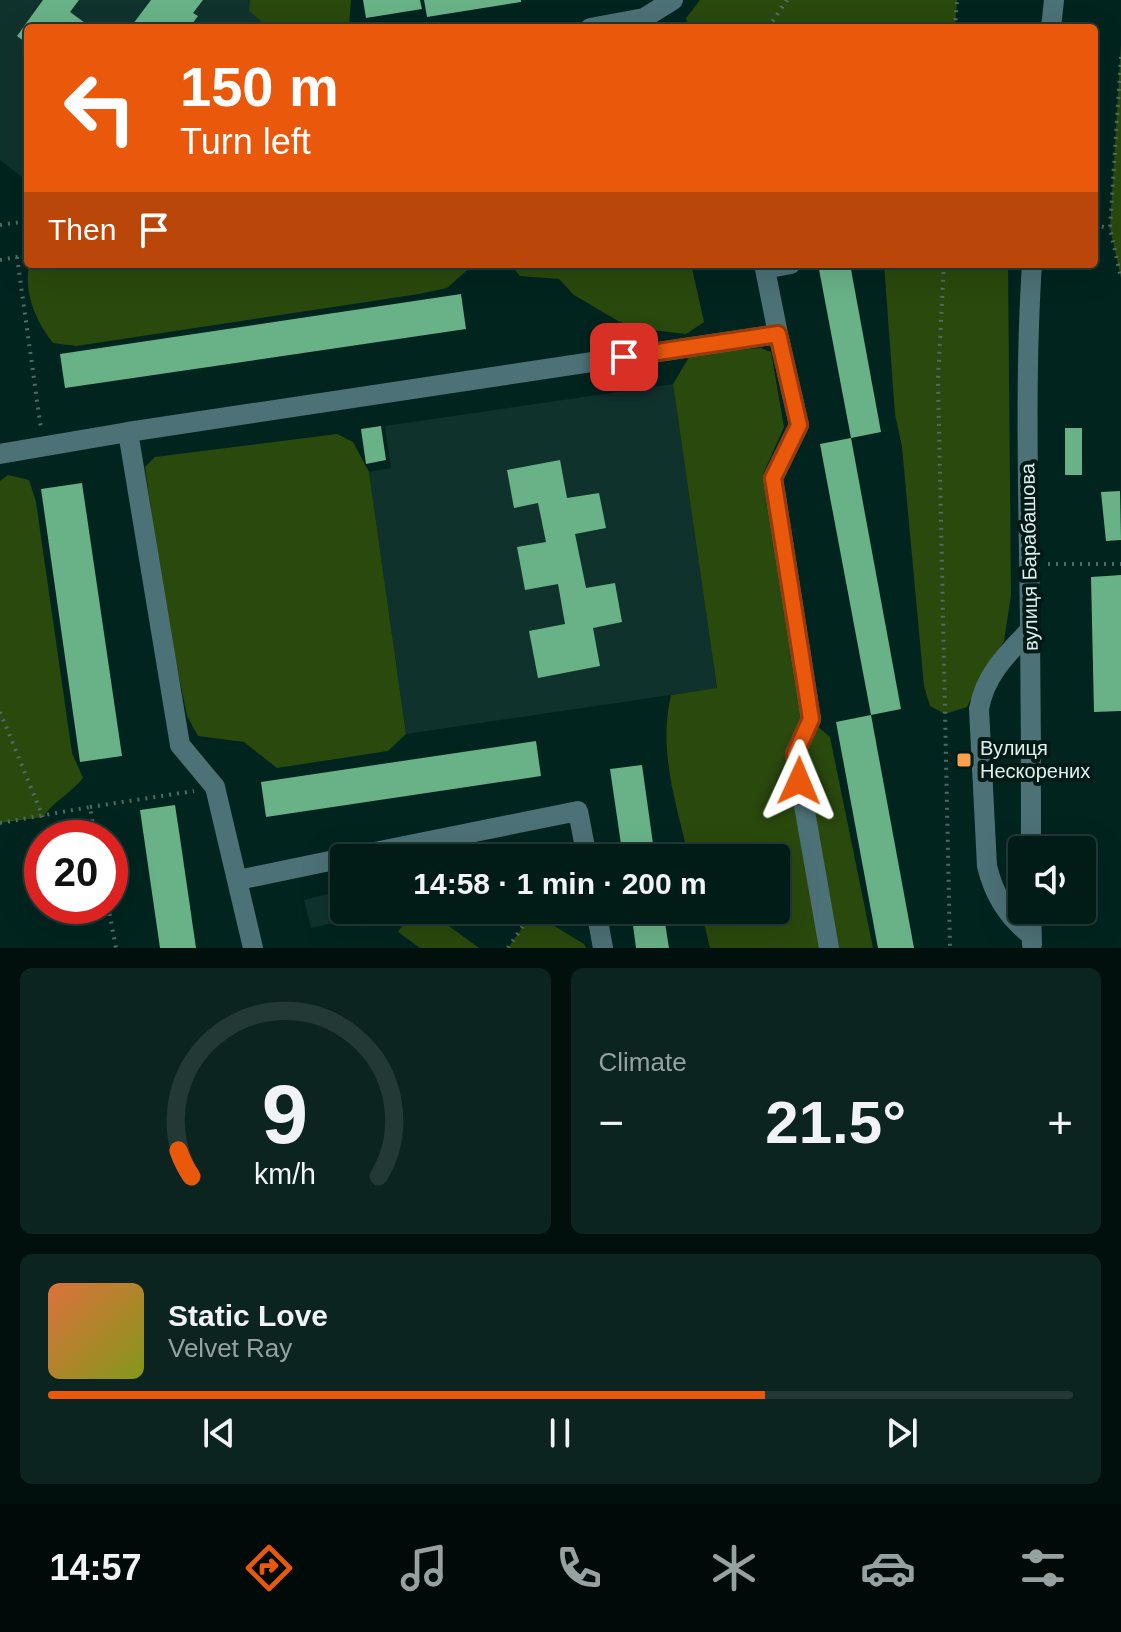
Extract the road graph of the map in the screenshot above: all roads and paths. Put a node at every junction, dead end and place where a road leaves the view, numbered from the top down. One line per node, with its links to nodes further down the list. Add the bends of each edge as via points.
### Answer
1 (673, 0): 5 (street, via 644,18)
2 (787, 0): 6 (path)
3 (957, 0): 7 (path)
4 (1054, 0): 8 (street)
5 (612, 24)
6 (771, 24)
7 (955, 24)
8 (1051, 24)
9 (1121, 57): 13 (path)
10 (24, 222): 11 (path)
11 (0, 225)
12 (1098, 226): 13 (path)
13 (1110, 228): 20 (path)
14 (24, 256): 15 (path)
15 (17, 257): 16 (path); 23 (path)
16 (0, 260)
17 (770, 268): 21 (street, via 765,269)
18 (944, 268): 48 (path, via 938,379)
19 (1032, 268): 25 (street, вулиця Барабашова)
20 (1121, 278)
21 (778, 334): 22 (street); 47 (street, via 799,425 773,478 811,719 795,754)
22 (128, 432): 23 (street); 29 (street, via 180,745)
23 (43, 447): 24 (street)
24 (0, 454)
25 (1029, 564): 26 (path); 27 (street, вулиця Барабашова)
26 (1121, 564)
27 (1030, 630): 34 (street, вулиця Барабашова); 42 (street, via 992,673 979,709 987,866 1002,905)
28 (0, 712): 31 (path)
29 (215, 787): 30 (path); 38 (street)
30 (90, 807): 31 (path); 32 (path)
31 (43, 817): 33 (path)
32 (92, 820)
33 (0, 823)
34 (1031, 836)
35 (414, 844): 36 (street, via 578,811)
36 (584, 844)
37 (330, 861): 38 (street)
38 (238, 880): 44 (street)
39 (111, 924): 43 (path)
40 (524, 924): 45 (path)
41 (599, 924): 46 (street)
42 (1032, 942)
43 (116, 948)
44 (253, 948)
45 (508, 948)
46 (603, 948)
47 (829, 948)
48 (950, 948)

